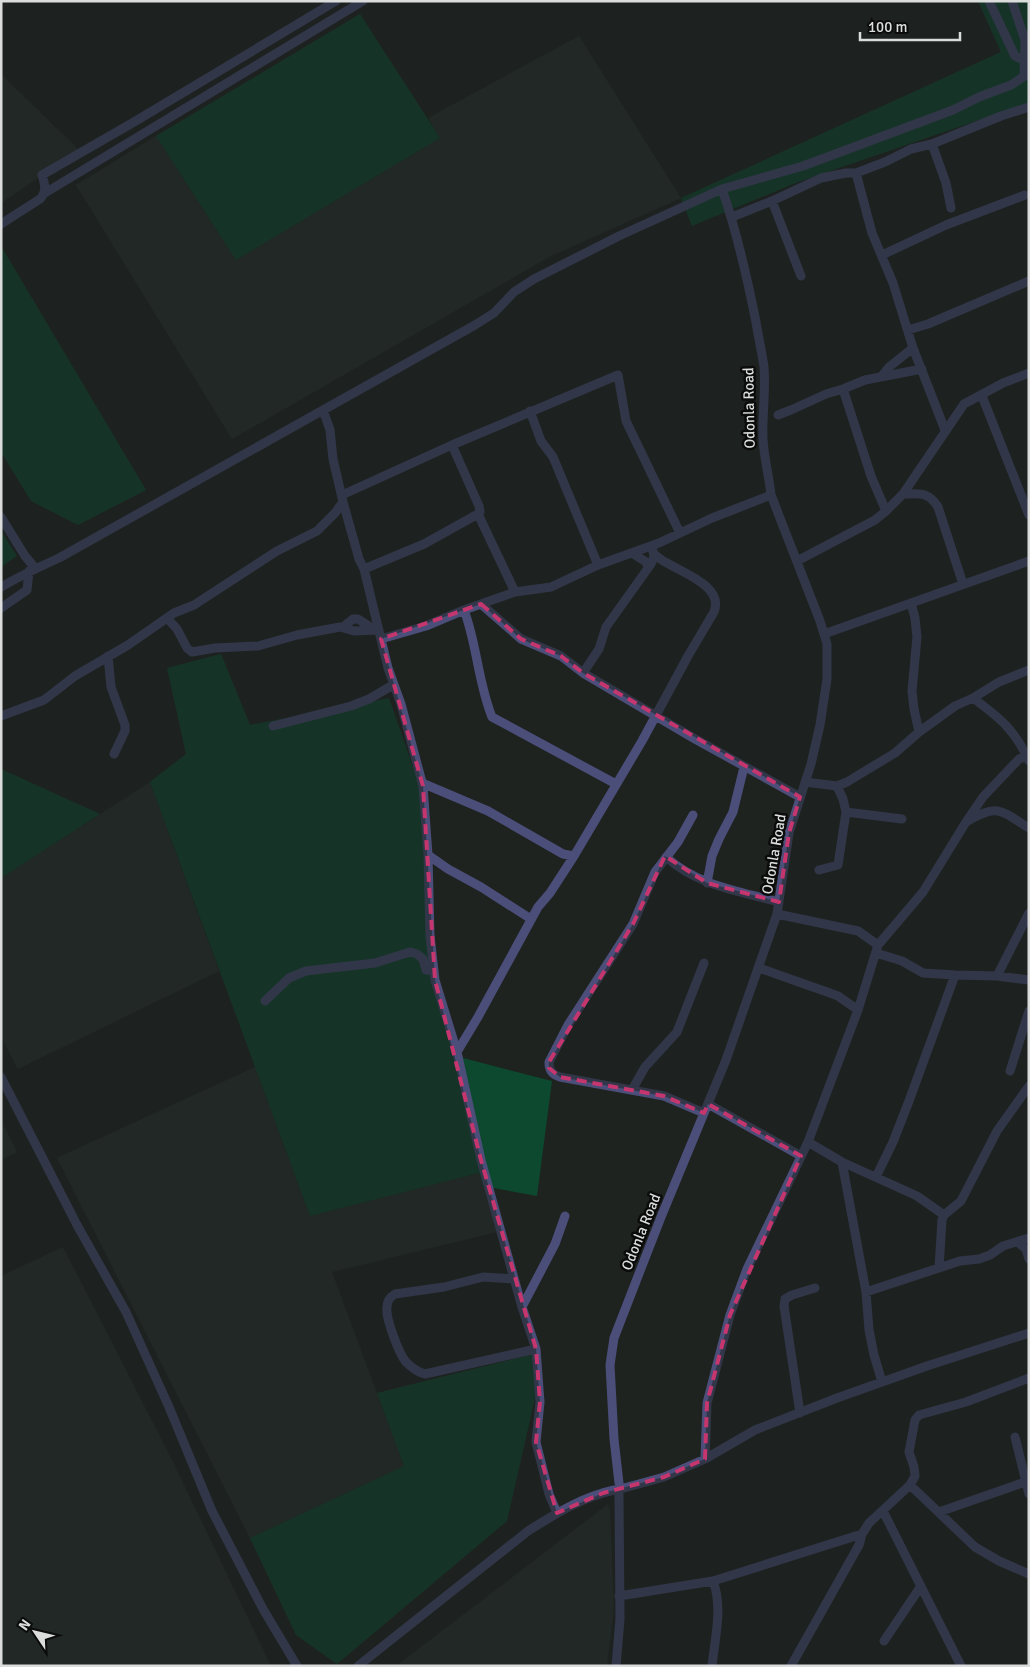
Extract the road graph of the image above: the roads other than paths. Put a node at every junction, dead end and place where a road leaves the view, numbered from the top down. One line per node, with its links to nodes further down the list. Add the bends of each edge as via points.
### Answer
1 (336, 1): 11 (street, via 42,175)
2 (363, 1): 11 (street)
3 (988, 1): 5 (street, via 1015,56)
4 (1012, 1): 5 (street, via 1025,40)
5 (1025, 61): 6 (street)
6 (1026, 74): 10 (street, via 1011,85 953,110 803,166)
7 (1029, 107): 8 (street)
8 (932, 144): 9 (street, via 911,149); 14 (street)
9 (856, 173): 13 (street, via 821,178); 19 (street, via 872,234)
10 (722, 189): 15 (street, Odonla Road); 29 (street, via 534,279 514,292 494,313)
11 (45, 193): 17 (street)
12 (1025, 195): 16 (street)
13 (772, 201): 15 (street); 20 (street)
14 (951, 208): 16 (street); 18 (street)
15 (732, 217): 35 (street, Odonla Road, via 764,366 762,437)
16 (962, 218): 18 (street)
17 (1, 224)
18 (946, 225): 19 (street)
19 (882, 255): 22 (street)
20 (801, 276)
21 (1029, 281): 22 (street)
22 (908, 330): 23 (street)
23 (914, 348): 24 (street); 26 (street)
24 (922, 369): 26 (street); 32 (street)
25 (1029, 373): 28 (street)
26 (881, 377): 27 (street)
27 (843, 389): 31 (street); 37 (street, via 871,476)
28 (982, 396): 32 (street, via 964,404); 40 (street)
29 (323, 410): 36 (street, via 330,430 332,459); 52 (street)
30 (530, 411): 33 (street); 43 (street, via 618,375 626,421); 49 (street)
31 (778, 415)
32 (945, 430): 34 (street)
33 (452, 444): 36 (street); 39 (street, via 479,506)
34 (903, 494): 37 (street); 53 (street, via 924,494 934,499)
35 (771, 495): 43 (street); 46 (street, Odonla Road)
36 (342, 498): 38 (street); 41 (street)
37 (886, 511): 46 (street)
38 (335, 513): 41 (street); 60 (street, via 317,531)
39 (478, 514): 51 (street, via 424,544); 55 (street)
40 (1029, 515)
41 (347, 516): 51 (street)
42 (1, 517): 52 (street)
43 (680, 533): 44 (street)
44 (652, 550): 45 (street); 48 (street); 50 (street)
45 (632, 553): 49 (street); 50 (street)
46 (797, 561): 62 (street, Odonla Road)
47 (1029, 561): 53 (street)
48 (666, 563): 50 (street); 69 (street, via 706,587 715,598 716,606)
49 (598, 565): 55 (street, via 552,588)
50 (650, 565): 65 (street, via 606,627 599,649)
51 (364, 569): 61 (street)
52 (32, 570): 54 (street); 58 (street, via 27,590)
53 (963, 584): 56 (street)
54 (1, 587)
55 (515, 592): 57 (street)
56 (911, 602): 62 (street); 71 (street, via 917,637 912,691)
57 (481, 604): 59 (street); 65 (street, via 514,634 561,656)
58 (1, 608)
59 (464, 610): 61 (street, via 426,626); 77 (street, via 492,717)
60 (167, 618): 61 (street, via 192,652 258,646 343,627); 63 (street)
61 (378, 633): 66 (street)
62 (824, 634): 75 (street, Odonla Road, via 827,679 820,725)
63 (108, 656): 68 (street, via 44,700); 72 (street, via 111,687 125,725)
64 (1029, 670): 67 (street, via 999,682)
65 (583, 673): 69 (street)
66 (393, 685): 70 (street, via 351,706); 76 (street)
67 (974, 698): 71 (street, via 955,706); 73 (street, via 1010,728)
68 (1, 716)
69 (655, 716): 74 (street); 77 (street)
70 (272, 726)
71 (919, 732): 78 (street, via 895,752)
72 (114, 754)
73 (1028, 757): 83 (street, via 1019,759 983,797)
74 (744, 767): 79 (street); 89 (street, via 733,812 712,856)
75 (805, 782): 78 (street); 79 (street, Odonla Road)
76 (422, 783): 85 (street); 86 (street, via 488,811 563,854)
77 (616, 784): 86 (street)
78 (838, 786): 80 (street)
79 (800, 798): 90 (street, Odonla Road, via 789,833)
80 (846, 812): 82 (street); 88 (street, via 838,865)
81 (693, 815): 87 (street)
82 (902, 819)
83 (966, 822): 84 (street, via 988,810 996,810); 94 (street, via 923,892)
84 (1029, 828)
85 (428, 855): 93 (street); 97 (street)
86 (574, 856): 93 (street)
87 (666, 857): 89 (street, via 683,871); 108 (street, via 655,872 633,924 568,1025 549,1062 553,1074 560,1077)
88 (819, 870)
89 (708, 883): 90 (street)
90 (779, 902): 92 (street, Odonla Road)
91 (1029, 913): 99 (street)
92 (777, 914): 94 (street, via 858,931); 96 (street, Odonla Road)
93 (531, 920): 104 (street)
94 (877, 949): 98 (street, via 923,972); 102 (street)
95 (704, 963): 108 (street, via 677,1032 645,1067)
96 (759, 968): 102 (street, via 838,996); 109 (street, Odonla Road)
97 (434, 970): 101 (street, via 426,970 423,959 417,954 402,953 374,963 306,971 289,978); 104 (street)
98 (955, 976): 99 (street); 114 (street, via 909,1101)
99 (997, 976): 100 (street)
100 (1029, 980)
101 (265, 1001)
102 (858, 1010): 111 (street)
103 (1029, 1011): 105 (street)
104 (456, 1052): 120 (street, via 481,1160)
105 (1010, 1071)
106 (1, 1077): 144 (street, via 126,1312 212,1511)
107 (1029, 1086): 115 (street, via 997,1131 961,1201)
108 (632, 1090): 110 (street, via 664,1096)
109 (708, 1104): 110 (street, Odonla Road); 112 (street)
110 (704, 1113): 133 (street, Odonla Road, via 614,1338 610,1365)
111 (808, 1142): 112 (street); 113 (street)
112 (801, 1156): 130 (street, via 730,1315 707,1403)
113 (842, 1162): 114 (street); 122 (street)
114 (876, 1177): 115 (street, via 917,1196)
115 (944, 1215): 119 (street)
116 (565, 1216): 123 (street, via 555,1244)
117 (1028, 1242): 118 (street); 119 (street, via 1003,1246 979,1260 960,1261)
118 (1029, 1259)
119 (940, 1268): 122 (street)
120 (514, 1279): 123 (street); 125 (street, via 483,1277 444,1287 394,1294 386,1306 392,1329 404,1360 414,1370 425,1374)
121 (815, 1288): 128 (street, via 785,1299 784,1306)
122 (866, 1292): 127 (street, via 869,1330)
123 (522, 1307): 125 (street)
124 (1029, 1332): 127 (street)
125 (536, 1349): 137 (street, via 540,1402 536,1442)
126 (1029, 1378): 132 (street, via 966,1402 919,1415 908,1452 915,1476)
127 (882, 1382): 128 (street)
128 (800, 1413): 130 (street, via 755,1430)
129 (1015, 1437): 131 (street)
130 (705, 1458): 133 (street, via 664,1477)
131 (1025, 1482): 134 (street); 136 (street)
132 (910, 1485): 135 (street); 136 (street)
133 (619, 1489): 137 (street); 142 (street, Odonla Road)
134 (1029, 1494)
135 (883, 1511): 138 (street); 141 (street)
136 (939, 1512): 139 (street, via 975,1547)
137 (557, 1513): 145 (street, via 528,1531)
138 (862, 1534): 140 (street); 148 (street, via 859,1545)
139 (1029, 1574)
140 (713, 1581): 142 (street); 147 (street, via 719,1603)
141 (921, 1586): 143 (street); 149 (street)
142 (619, 1596): 146 (street, Odonla Road)
143 (884, 1641)
144 (297, 1666)
145 (358, 1666)
146 (616, 1666)
147 (712, 1666)
148 (791, 1666)
149 (961, 1666)

